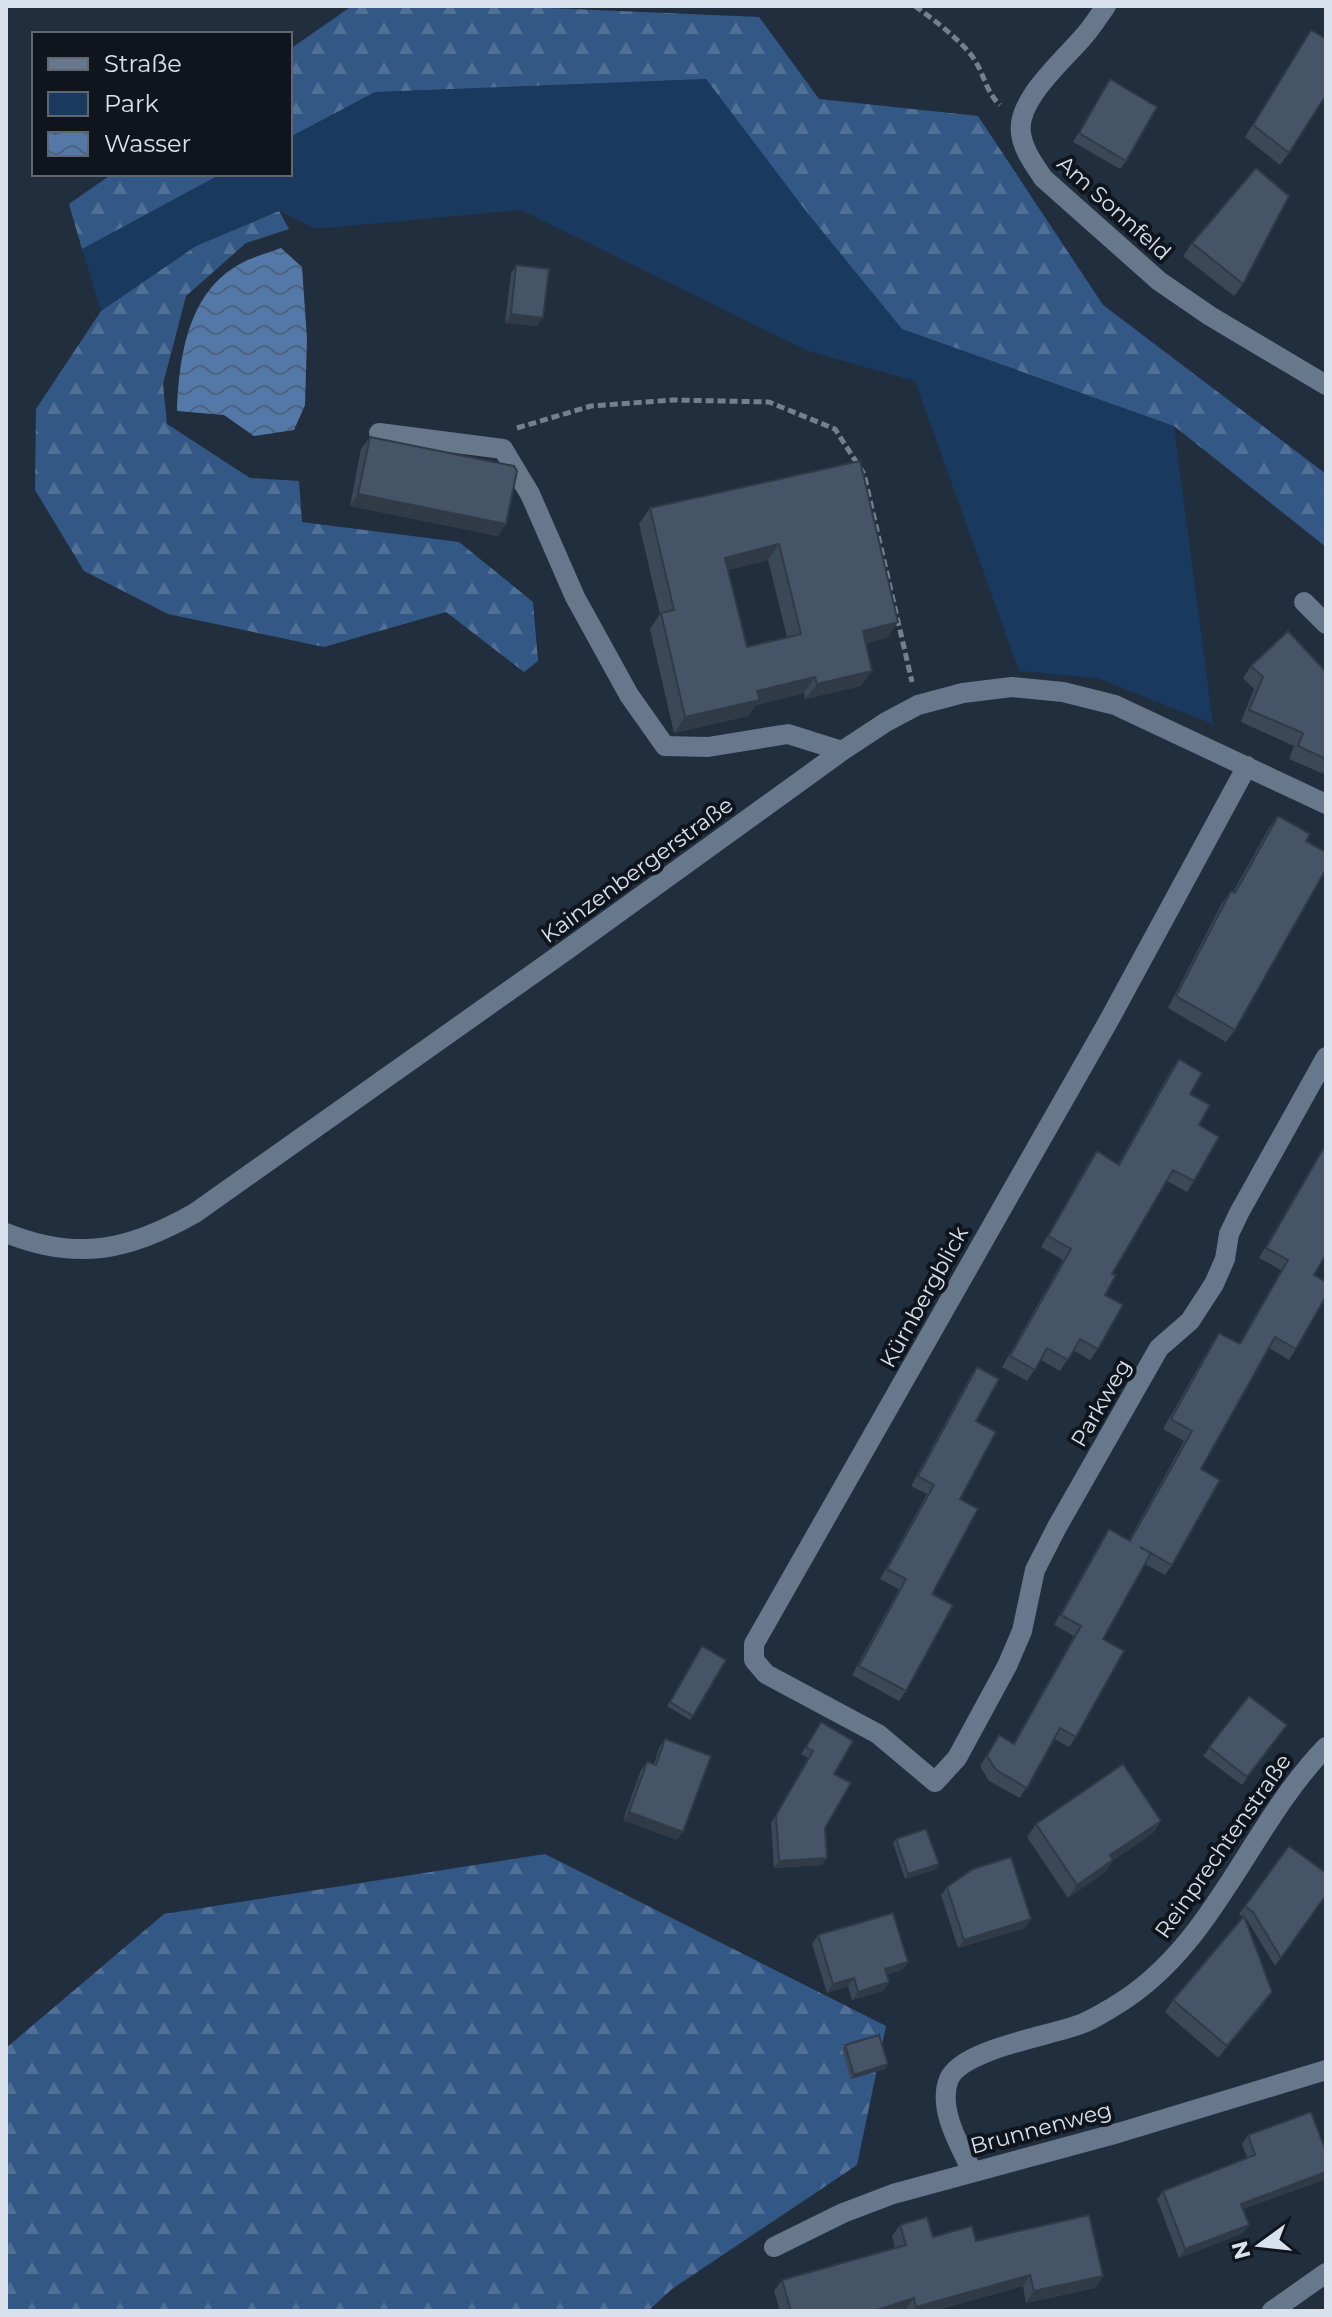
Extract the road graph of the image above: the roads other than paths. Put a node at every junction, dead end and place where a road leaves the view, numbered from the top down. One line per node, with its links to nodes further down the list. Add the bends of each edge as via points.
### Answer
1 (1106, 6): 2 (street, Am Sonnfeld, via 1035,92 1022,118 1028,156 1043,178 1159,281)
2 (1326, 385)
3 (379, 433): 6 (street, via 503,449 530,494 575,597 629,695 665,746 708,747 788,734)
4 (1304, 602): 5 (street)
5 (1326, 624)
6 (842, 751): 7 (street, Kainzenbergerstraße, via 918,705 1012,687 1115,705); 10 (street, Kainzenbergerstraße, via 159,1234 89,1250 56,1248)
7 (1247, 766): 8 (street, Kainzenbergerstraße); 12 (street, Kürnbergblick, via 1108,1022 754,1644 754,1660 766,1674 878,1734)
8 (1326, 804)
9 (1326, 1057): 12 (street, Parkweg, via 1239,1213 1214,1284 1190,1321 1159,1348 1057,1527 1035,1570 1022,1631 1007,1666 957,1758)
10 (6, 1233)
11 (1326, 1747): 14 (street, Reinprechtenstraße, via 1265,1823 1202,1925 1144,1984 1082,2024 962,2063 949,2079 946,2105)
12 (935, 1782)
13 (1326, 2070): 14 (street, Brunnenweg)
14 (972, 2171): 15 (street, Brunnenweg, via 856,2208)
15 (774, 2247)
16 (1326, 2273): 17 (street)
17 (1272, 2311)

